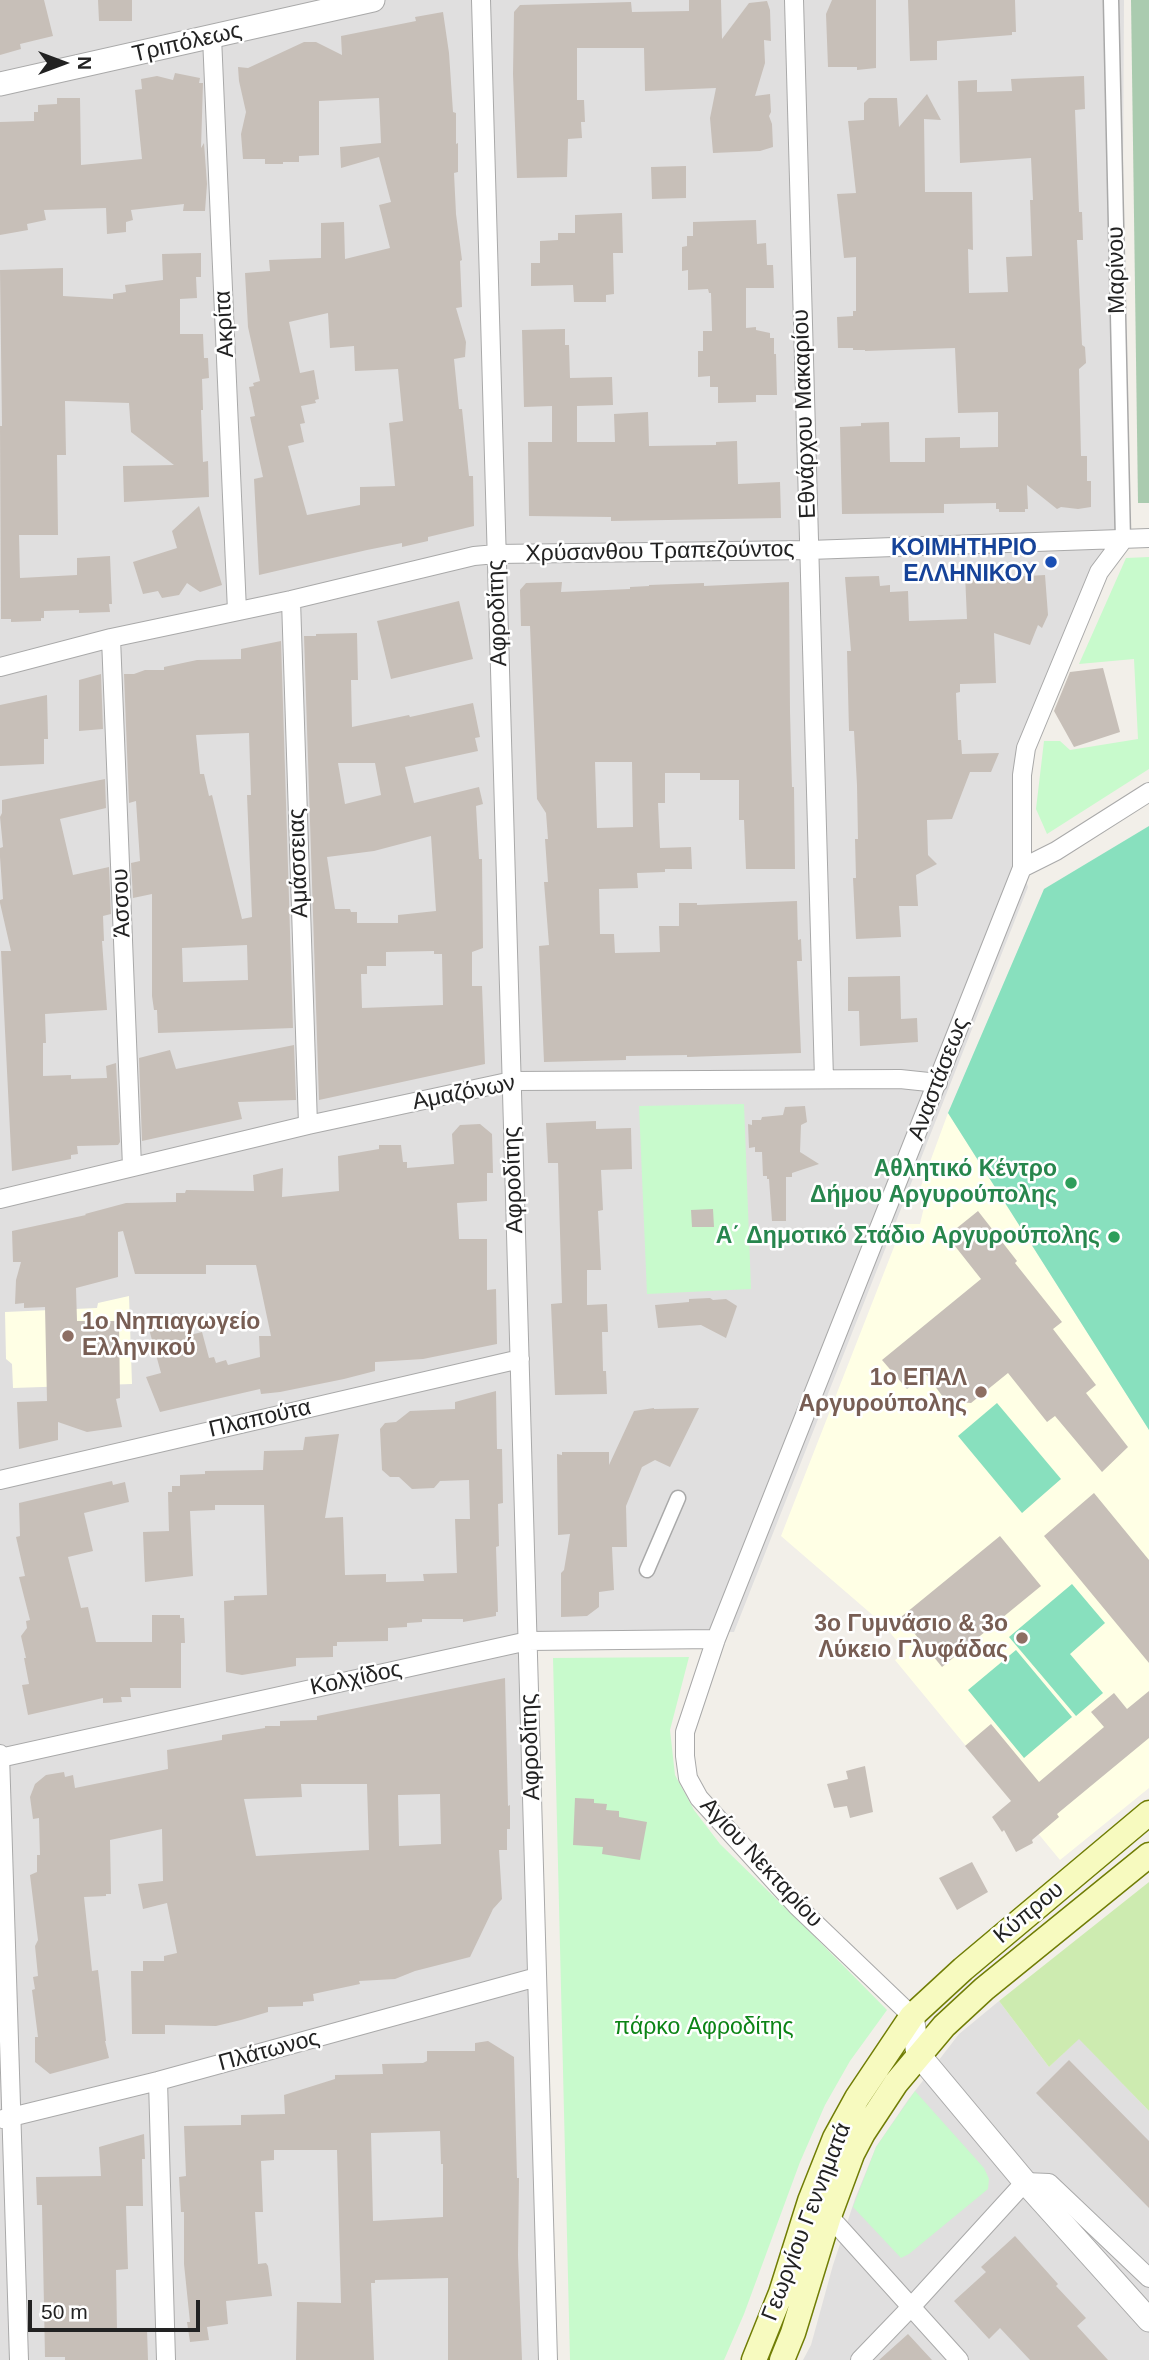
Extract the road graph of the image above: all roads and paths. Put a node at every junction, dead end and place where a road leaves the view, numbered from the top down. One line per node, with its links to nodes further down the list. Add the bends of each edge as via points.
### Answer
1 (373, 0): 5 (street, Τριπόλεως)
2 (481, 0): 10 (street, Αφροδίτης)
3 (794, 0): 9 (street, Εθνάρχου Μακαρίου)
4 (1111, 0): 8 (street, Μαρίνου)
5 (212, 37): 6 (street, Τριπόλεως); 12 (street, Ακρίτα)
6 (0, 84)
7 (1149, 538): 8 (street)
8 (1123, 540): 9 (street, Χρύσανθου Τραπεζούντος); 16 (street, Αναστάσεως, via 1099,572 1026,748)
9 (809, 550): 10 (street, Χρύσανθου Τραπεζούντος); 17 (street, Εθνάρχου Μακαρίου)
10 (496, 554): 11 (street, Χρύσανθου Τραπεζούντος); 18 (street, Αφροδίτης)
11 (291, 600): 12 (street, Χρύσανθου Τραπεζούντος); 20 (street, Αμάσσειας)
12 (237, 611): 13 (street, Χρύσανθου Τραπεζούντος)
13 (111, 638): 14 (street, Χρύσανθου Τραπεζούντος); 21 (street, Άσσου)
14 (0, 667)
15 (1149, 792): 16 (street)
16 (1022, 868): 19 (street, Αναστάσεως)
17 (824, 1079): 18 (street, Αμαζόνων); 19 (street, Αμαζόνων)
18 (512, 1081): 20 (street, Αμαζόνων); 23 (street, Αφροδίτης)
19 (938, 1083): 27 (street, Αναστάσεως)
20 (308, 1125): 21 (street, Αμαζόνων)
21 (132, 1167): 22 (street, Αμαζόνων)
22 (0, 1199)
23 (520, 1359): 24 (street, Πλαπούτα); 28 (street, Αφροδίτης)
24 (0, 1480)
25 (678, 1498): 26 (street)
26 (647, 1570)
27 (716, 1639): 28 (street, Κολχίδος); 33 (street, Αγίου Νεκταρίου, via 685,1732 688,1778 699,1798 797,1906)
28 (528, 1641): 29 (street, Κολχίδος); 32 (street, Αφροδίτης)
29 (0, 1757): 36 (street)
30 (1149, 1813): 33 (main road, Κύπρου)
31 (1149, 1855): 34 (main road, Κύπρου, via 984,1989)
32 (537, 1977): 35 (street, Πλάτωνος); 44 (street, Αφροδίτης)
33 (912, 2016): 34 (street); 45 (main road, Γεωργίου Γεννηματά, via 835,2138)
34 (918, 2054): 37 (street); 38 (main road, Γεωργίου Γεννηματά, via 863,2133)
35 (158, 2081): 36 (street, Πλάτωνος); 43 (street)
36 (6, 2119): 42 (street)
37 (1025, 2182): 39 (street, via 1049,2183); 40 (street); 41 (street)
38 (829, 2216): 40 (street); 46 (main road, Γεωργίου Γεννηματά)
39 (1149, 2278)
40 (911, 2307): 47 (street); 48 (street)
41 (1149, 2320)
42 (19, 2360)
43 (166, 2360)
44 (548, 2360)
45 (754, 2360)
46 (782, 2360)
47 (860, 2360)
48 (959, 2360)

